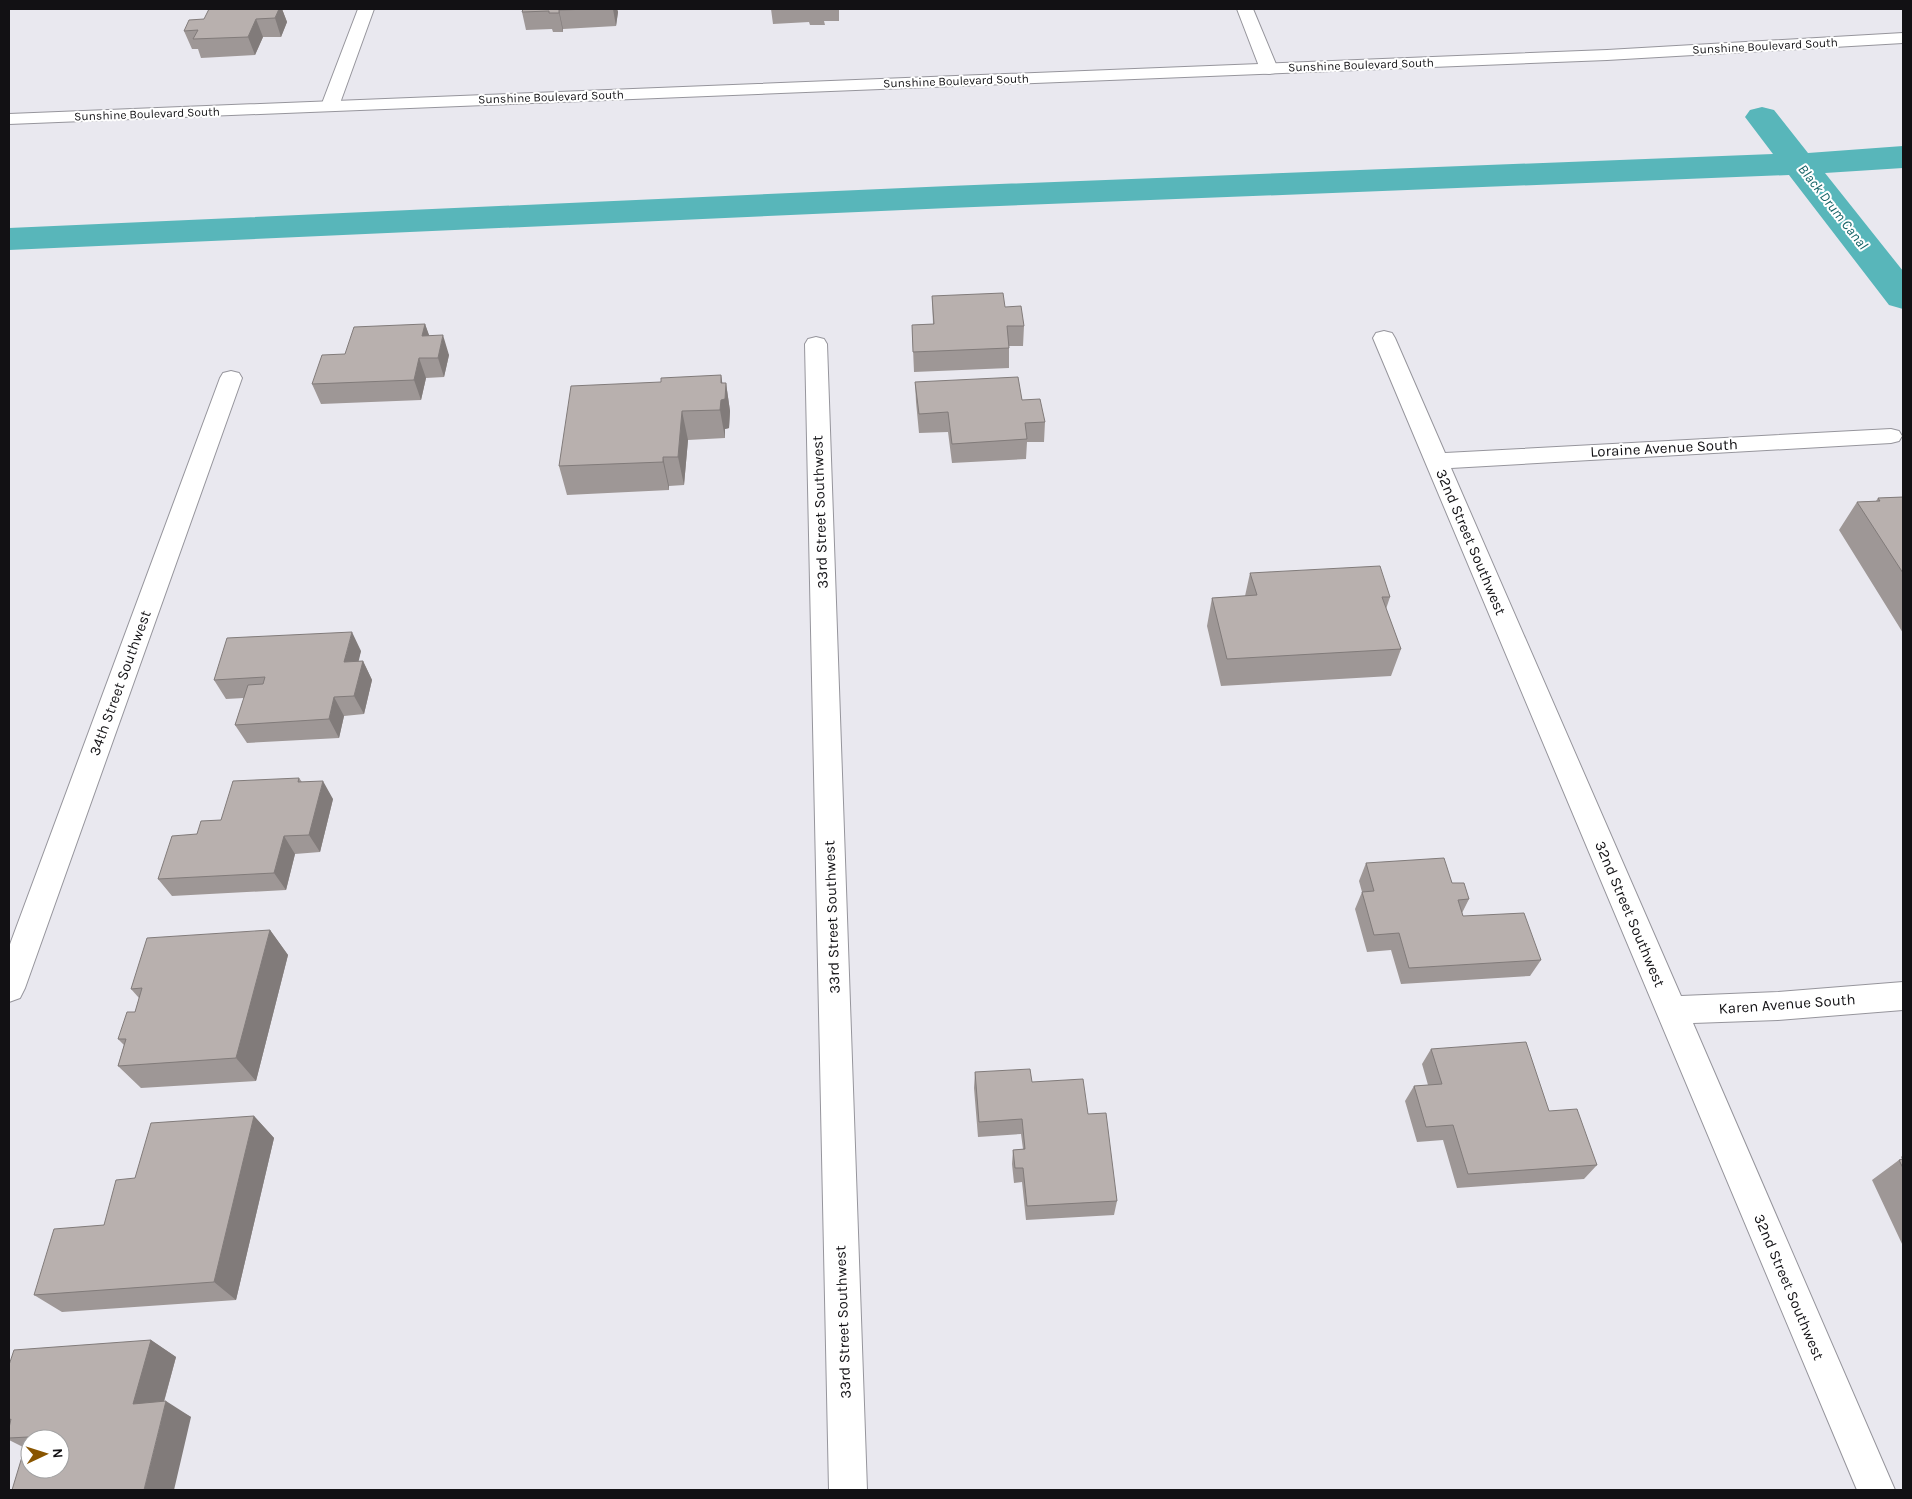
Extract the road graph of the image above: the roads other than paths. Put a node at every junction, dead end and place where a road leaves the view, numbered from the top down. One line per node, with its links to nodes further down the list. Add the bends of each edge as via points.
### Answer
1 (366, 9): 5 (street)
2 (1245, 9): 4 (street)
3 (1903, 38): 4 (street, Sunshine Boulevard South, via 1607,55)
4 (1269, 69): 5 (street, Sunshine Boulevard South)
5 (330, 106): 6 (street, Sunshine Boulevard South)
6 (9, 119)
7 (1384, 338): 11 (street, 32nd Street Southwest)
8 (816, 344): 15 (street, 33rd Street Southwest)
9 (230, 378): 12 (street, 34th Street Southwest)
10 (1891, 436): 11 (street, Loraine Avenue South)
11 (1436, 461): 14 (street, 32nd Street Southwest)
12 (9, 988)
13 (1903, 996): 14 (street, Karen Avenue South)
14 (1671, 1010): 16 (street, 32nd Street Southwest)
15 (848, 1490)
16 (1876, 1490)

